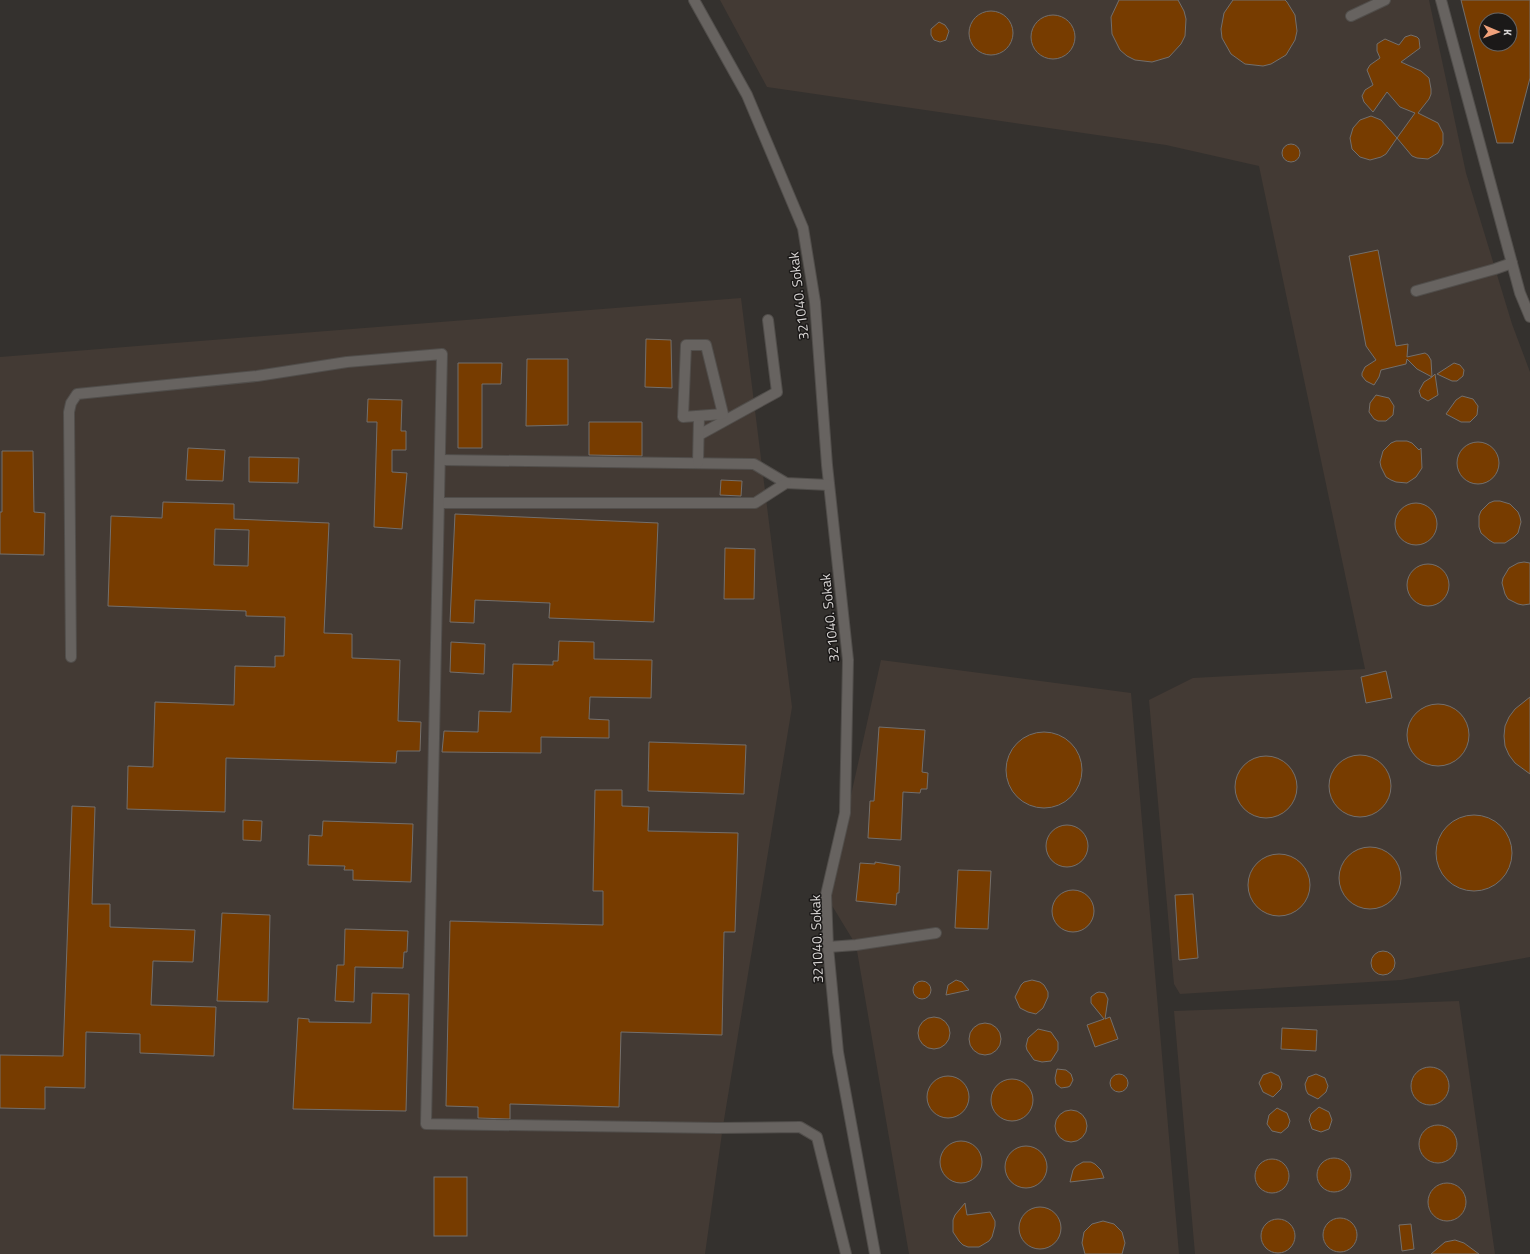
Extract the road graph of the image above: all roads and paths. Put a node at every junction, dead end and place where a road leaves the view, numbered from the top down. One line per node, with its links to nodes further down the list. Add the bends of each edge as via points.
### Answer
1 (694, 0): 14 (street, 321040. Sokak, via 747,95 803,228 815,302)
2 (1385, 0): 4 (street)
3 (1442, 0): 5 (street)
4 (1351, 16)
5 (1512, 263): 6 (street); 7 (street)
6 (1416, 291)
7 (1530, 317)
8 (768, 320): 10 (street, via 777,392)
9 (698, 416): 9 (street, via 723,414 706,345 686,345 683,417); 10 (street)
10 (698, 435): 12 (street)
11 (440, 460): 12 (street); 15 (street); 16 (street, via 442,354 347,362 257,376 78,394 71,403 69,412)
12 (698, 463): 13 (street, via 754,464)
13 (786, 483): 14 (street); 15 (street, via 755,503)
14 (829, 485): 18 (street, 321040. Sokak, via 848,660 845,814 826,895)
15 (440, 503): 19 (street, via 426,1124 800,1127 817,1136)
16 (71, 657)
17 (936, 933): 18 (street)
18 (828, 947): 20 (street, 321040. Sokak, via 838,1052)
19 (846, 1254)
20 (875, 1254)

